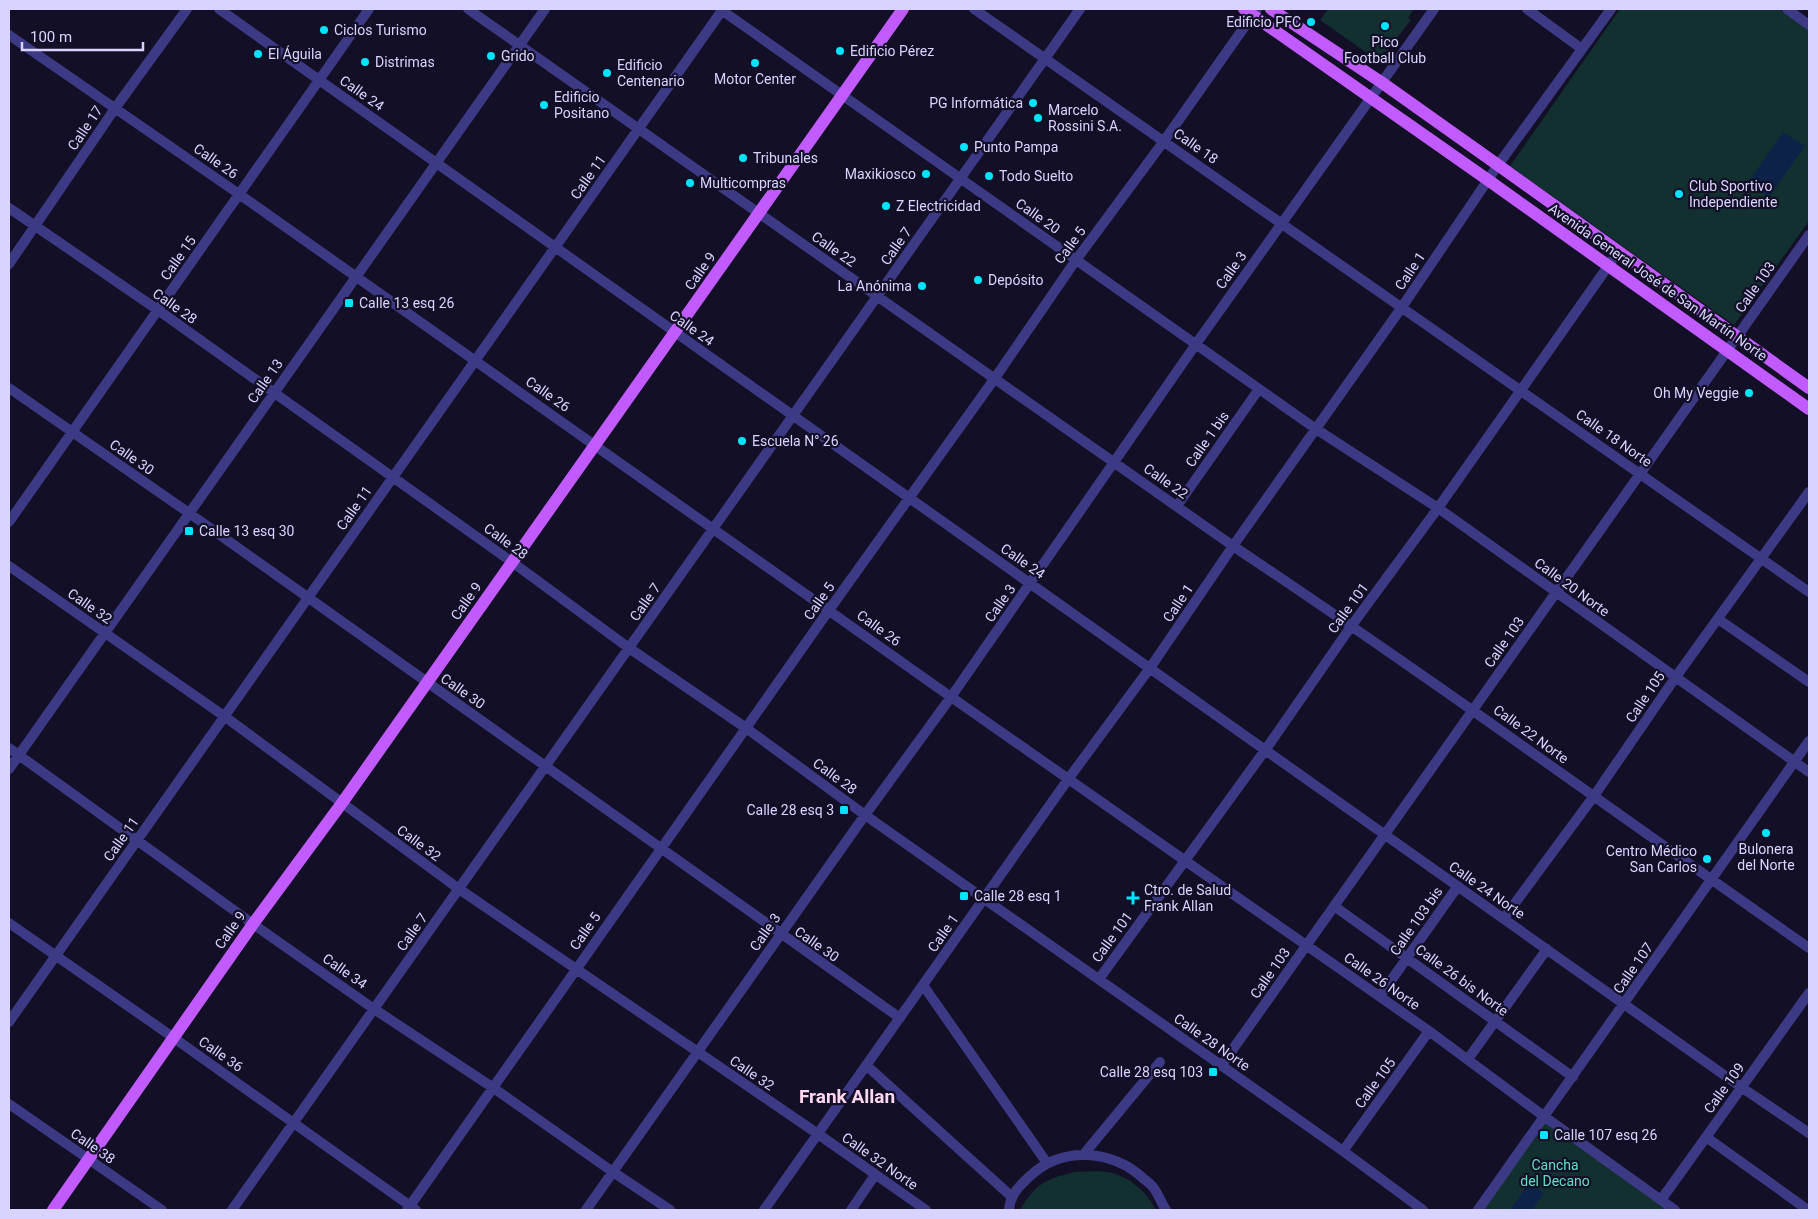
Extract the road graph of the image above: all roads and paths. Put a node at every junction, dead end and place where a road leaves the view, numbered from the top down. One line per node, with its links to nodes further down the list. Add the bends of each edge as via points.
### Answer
1 (187, 9): 25 (street, Calle 17)
2 (219, 9): 21 (street, Calle 24)
3 (369, 9): 21 (street, Calle 15)
4 (468, 9): 18 (street, Calle 22)
5 (545, 9): 18 (street, Calle 13)
6 (721, 9): 23 (street, Calle 20); 26 (street, Calle 11)
7 (903, 9): 23 (main road, Calle 9)
8 (974, 9): 20 (street, Calle 18)
9 (1080, 9): 20 (street, Calle 7)
10 (1271, 9): 22 (main road, Avenida General José de San Martín Norte)
11 (1434, 9): 22 (street, Calle 3)
12 (1527, 9): 19 (street)
13 (1611, 9): 19 (street, Calle 1)
14 (1788, 9): 16 (street)
15 (1251, 11): 24 (main road, Avenida General José de San Martín Norte); 27 (street, Calle 5)
16 (1809, 25)
17 (9, 35): 25 (street, Calle 26)
18 (519, 45): 26 (street, Calle 22); 28 (street, Calle 13)
19 (1582, 49): 29 (street, Calle 1)
20 (1045, 58): 27 (street, Calle 18); 30 (street, Calle 7)
21 (319, 80): 28 (street, Calle 24); 32 (street, Calle 15)
22 (1381, 82): 24 (street, Calle 3); 29 (main road, Avenida General José de San Martín Norte)
23 (841, 94): 30 (street, Calle 20); 34 (main road, Calle 9)
24 (1370, 97): 31 (main road, Avenida General José de San Martín Norte); 35 (street, Calle 3)
25 (116, 108): 32 (street, Calle 26); 36 (street, Calle 17)
26 (638, 129): 34 (street, Calle 22); 38 (street, Calle 11)
27 (1164, 141): 35 (street, Calle 18); 40 (street, Calle 5)
28 (436, 162): 38 (street, Calle 24); 43 (street, Calle 13)
29 (1498, 165): 31 (street, Calle 1); 39 (main road, Avenida General José de San Martín Norte)
30 (960, 179): 40 (street, Calle 20); 44 (street, Calle 7)
31 (1488, 180): 42 (main road, Avenida General José de San Martín Norte); 45 (street, Calle 1)
32 (239, 194): 43 (street, Calle 26); 46 (street, Calle 15)
33 (9, 208): 36 (street, Calle 28)
34 (759, 214): 44 (street, Calle 22); 47 (main road, Calle 9)
35 (1282, 223): 45 (street, Calle 18); 49 (street, Calle 3)
36 (35, 227): 41 (street, Calle 17); 46 (street, Calle 28)
37 (1809, 235): 48 (street, Calle 103)
38 (555, 247): 47 (street, Calle 24); 51 (street, Calle 11)
39 (1618, 252): 42 (street, Calle 101); 48 (main road, Avenida General José de San Martín Norte)
40 (1076, 260): 49 (street, Calle 20); 52 (street, Calle 5)
41 (9, 264)
42 (1607, 264): 50 (main road, Avenida General José de San Martín Norte); 56 (street, Calle 101)
43 (356, 276): 51 (street, Calle 26); 57 (street, Calle 13)
44 (878, 296): 52 (street, Calle 22); 59 (street, Calle 7)
45 (1402, 307): 56 (street, Calle 18 Norte); 60 (street, Calle 1)
46 (158, 310): 57 (street, Calle 28); 61 (street, Calle 15)
47 (675, 333): 59 (street, Calle 24); 62 (main road, Calle 9)
48 (1737, 336): 50 (street, Calle 103); 55 (main road, Avenida General José de San Martín Norte)
49 (1196, 344): 54 (street, Calle 20); 63 (street, Calle 3)
50 (1727, 349): 58 (main road, Avenida General José de San Martín Norte); 64 (street, Calle 103)
51 (475, 360): 62 (street, Calle 26); 65 (street, Calle 11)
52 (995, 378): 63 (street, Calle 22); 67 (street, Calle 5)
53 (9, 388): 61 (street, Calle 30)
54 (1259, 388): 60 (street, Calle 20); 68 (street, Calle 1 bis)
55 (1809, 388)
56 (1520, 390): 64 (street, Calle 18 Norte); 69 (street, Calle 101)
57 (274, 393): 65 (street, Calle 28); 70 (street, Calle 13)
58 (1809, 409)
59 (793, 416): 67 (street, Calle 24); 72 (street, Calle 7)
60 (1316, 429): 69 (street, Calle 20 Norte); 73 (street, Calle 1)
61 (72, 432): 70 (street, Calle 30); 71 (street, Calle 15)
62 (594, 444): 72 (street, Calle 26); 75 (main road, Calle 9)
63 (1114, 462): 68 (street, Calle 22); 77 (street, Calle 3)
64 (1641, 473): 74 (street, Calle 18 Norte); 78 (street, Calle 103)
65 (393, 477): 75 (street, Calle 28); 80 (street, Calle 11)
66 (1808, 495): 74 (street, Calle 105)
67 (909, 498): 77 (street, Calle 24); 81 (street, Calle 5)
68 (1177, 506): 73 (street, Calle 22)
69 (1438, 508): 78 (street, Calle 20 Norte); 83 (street, Calle 101)
70 (189, 513): 80 (street, Calle 30); 84 (street, Calle 13)
71 (9, 522)
72 (713, 529): 81 (street, Calle 26); 85 (street, Calle 7)
73 (1233, 546): 83 (street, Calle 22 Norte); 86 (street, Calle 1)
74 (1761, 557): 79 (street, Calle 18 Norte); 82 (street, Calle 105)
75 (512, 562): 85 (street, Calle 28); 88 (main road, Calle 9)
76 (9, 566): 84 (street, Calle 32)
77 (1030, 583): 86 (street, Calle 24); 90 (street, Calle 3)
78 (1556, 592): 87 (street, Calle 20 Norte); 91 (street, Calle 103)
79 (1809, 592)
80 (308, 598): 88 (street, Calle 30); 92 (street, Calle 11)
81 (829, 610): 90 (street, Calle 26); 93 (street, Calle 5)
82 (1718, 619): 87 (street, Calle 105); 89 (street)
83 (1352, 625): 91 (street, Calle 22 Norte); 96 (street, Calle 101)
84 (104, 633): 92 (street, Calle 32); 97 (street, Calle 13)
85 (629, 648): 93 (street, Calle 28); 99 (street, Calle 7)
86 (1150, 668): 96 (street, Calle 24 Norte); 102 (street, Calle 1)
87 (1675, 678): 98 (street, Calle 20 Norte); 103 (street, Calle 105)
88 (427, 682): 99 (street, Calle 30); 104 (main road, Calle 9)
89 (1809, 682)
90 (951, 697): 102 (street, Calle 26); 105 (street, Calle 3)
91 (1473, 709): 103 (street, Calle 22 Norte); 106 (street, Calle 103)
92 (224, 716): 104 (street, Calle 32); 107 (street, Calle 11)
93 (746, 728): 105 (street, Calle 28); 108 (street, Calle 5)
94 (1809, 741): 98 (street, Calle 107)
95 (9, 748): 97 (street, Calle 34)
96 (1266, 750): 106 (street, Calle 24 Norte); 109 (street, Calle 101)
97 (18, 755): 100 (street, Calle 13); 107 (street, Calle 34)
98 (1795, 761): 101 (street, Calle 20 Norte); 110 (street, Calle 107)
99 (546, 766): 108 (street, Calle 30); 112 (street, Calle 7)
100 (9, 768)
101 (1809, 772)
102 (1069, 778): 109 (street, Calle 26 Norte); 113 (street, Calle 1)
103 (1594, 796): 110 (street, Calle 22 Norte); 115 (street, Calle 105)
104 (342, 803): 112 (street, Calle 32); 117 (main road, Calle 9)
105 (865, 815): 113 (street, Calle 28); 118 (street, Calle 3)
106 (1384, 834): 111 (street, Calle 24 Norte); 114 (street, Calle 103)
107 (137, 840): 117 (street, Calle 34); 122 (street, Calle 11)
108 (661, 848): 118 (street, Calle 30); 124 (street, Calle 5)
109 (1184, 859): 119 (street, Calle 26 Norte); 125 (street, Calle 101)
110 (1711, 879): 120 (street, Calle 22 Norte); 129 (street, Calle 107)
111 (1458, 886): 115 (street, Calle 24 Norte); 123 (street, Calle 103 bis)
112 (459, 889): 124 (street, Calle 32); 130 (street, Calle 7)
113 (985, 898): 125 (street, Calle 28 Norte); 126 (street, Calle 1)
114 (1334, 906): 119 (street, Calle 103); 123 (street, Calle 26 bis Norte)
115 (1504, 918): 121 (street, Calle 24 Norte)
116 (9, 923): 122 (street, Calle 36)
117 (253, 924): 130 (street, Calle 34); 135 (main road, Calle 9)
118 (780, 934): 131 (street, Calle 30); 136 (street, Calle 3)
119 (1306, 945): 128 (street, Calle 26 Norte); 140 (street, Calle 103)
120 (1809, 948)
121 (1547, 949): 129 (street, Calle 24 Norte); 132 (street)
122 (56, 956): 133 (street, Calle 11); 135 (street, Calle 36)
123 (1407, 957): 128 (street, Calle 103 bis); 132 (street, Calle 26 bis Norte)
124 (575, 969): 136 (street, Calle 32); 142 (street, Calle 5)
125 (1099, 979): 140 (street, Calle 28 Norte)
126 (923, 985): 131 (street, Calle 1); 153 (street)
127 (1809, 993): 143 (street, Calle 109)
128 (1380, 996): 134 (street, Calle 26 Norte)
129 (1624, 1004): 141 (street, Calle 107); 143 (street, Calle 24 Norte)
130 (374, 1009): 142 (street, Calle 34); 146 (street, Calle 7)
131 (900, 1018): 139 (street, Calle 1)
132 (1494, 1021): 137 (street); 141 (street, Calle 26 bis Norte)
133 (9, 1022)
134 (1429, 1031): 137 (street, Calle 26 Norte); 150 (street, Calle 105)
135 (174, 1038): 146 (street, Calle 36); 152 (main road, Calle 9)
136 (696, 1052): 148 (street, Calle 32); 154 (street, Calle 3)
137 (1468, 1059): 145 (street, Calle 26 Norte)
138 (1160, 1062): 151 (street)
139 (866, 1065): 148 (street, Calle 1); 156 (street)
140 (1221, 1066): 150 (street, Calle 28 Norte)
141 (1573, 1077): 145 (street, Calle 107)
142 (492, 1087): 154 (street, Calle 34); 158 (street, Calle 5)
143 (1742, 1087): 147 (street, Calle 24 Norte); 149 (street, Calle 109)
144 (9, 1104): 152 (street, Calle 38)
145 (1544, 1117): 157 (street, Calle 26 Norte); 170 (street, Calle 107)
146 (294, 1123): 158 (street, Calle 36); 161 (street, Calle 7)
147 (1809, 1133)
148 (818, 1134): 155 (street, Calle 32 Norte); 164 (street, Calle 1)
149 (1706, 1137): 157 (street, Calle 109); 172 (street)
150 (1343, 1151): 169 (street, Calle 28 Norte)
151 (1084, 1154): 153 (street); 168 (street, via 1108,1158 1133,1169 1155,1188)
152 (89, 1160): 159 (main road, Calle 9); 160 (street, Calle 38)
153 (1047, 1163): 156 (street, via 1016,1189)
154 (613, 1172): 162 (street, Calle 3); 163 (street, Calle 34)
155 (875, 1175): 165 (street); 166 (street, Calle 32 Norte)
156 (1012, 1197): 167 (street)
157 (1661, 1200): 171 (street, Calle 26 Norte)
158 (411, 1209)
159 (53, 1210)
160 (162, 1210)
161 (232, 1210)
162 (586, 1210)
163 (670, 1210)
164 (764, 1210)
165 (850, 1210)
166 (926, 1210)
167 (1009, 1210)
168 (1166, 1210)
169 (1423, 1210)
170 (1478, 1210)
171 (1675, 1210)
172 (1808, 1210)

